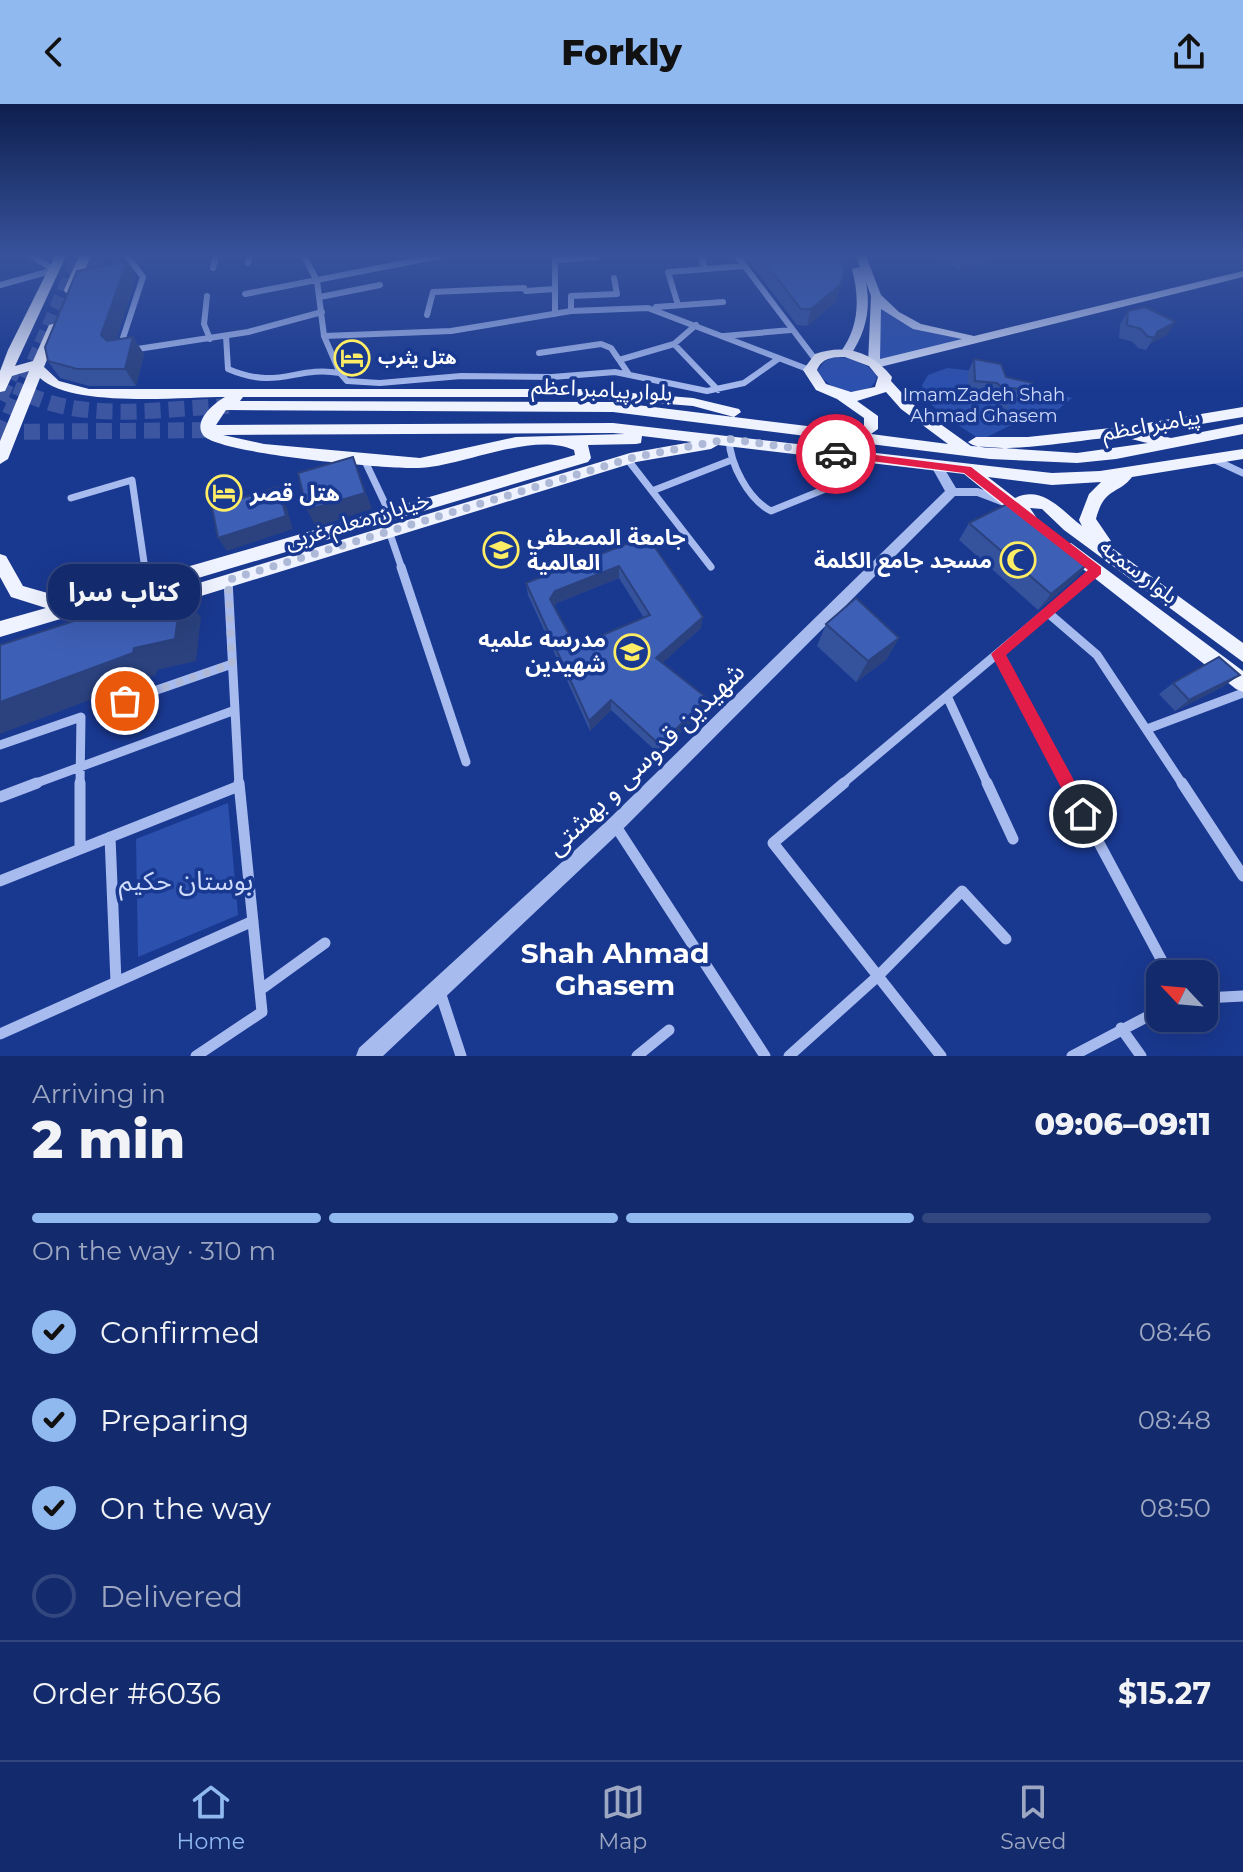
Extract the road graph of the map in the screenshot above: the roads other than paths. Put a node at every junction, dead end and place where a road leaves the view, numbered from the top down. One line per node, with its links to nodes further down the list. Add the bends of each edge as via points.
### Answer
1 (40, 300): 38 (main road)
2 (66, 300): 37 (main road)
3 (135, 300): 29 (street, via 118,352)
4 (207, 300): 29 (street, via 204,324)
5 (320, 300): 20 (street)
6 (431, 300): 22 (street)
7 (554, 300): 21 (street)
8 (571, 300): 19 (street)
9 (677, 300): 17 (street)
10 (769, 300): 24 (street)
11 (861, 300): 32 (main road, via 861,329)
12 (876, 300): 35 (main road)
13 (880, 300): 28 (main road, via 891,314 914,326)
14 (1134, 300): 28 (main road)
15 (1167, 300): 41 (main road, via 906,364)
16 (723, 302): 17 (street)
17 (678, 305): 18 (street)
18 (648, 308): 19 (street); 23 (street)
19 (571, 311): 21 (street)
20 (322, 312): 25 (street); 26 (street)
21 (555, 314): 26 (street, via 451,331)
22 (427, 315)
23 (696, 325): 27 (street); 30 (street)
24 (791, 330): 27 (street); 36 (street)
25 (226, 336): 29 (street); 39 (street, via 228,369 248,377)
26 (324, 336): 39 (street)
27 (723, 336): 33 (street)
28 (978, 338): 35 (main road)
29 (210, 339)
30 (674, 344): 34 (street); 43 (street)
31 (539, 353): 34 (street, via 601,344)
32 (846, 353): 35 (main road); 36 (main road)
33 (778, 359): 36 (street); 43 (street, via 742,385)
34 (619, 360): 40 (street)
35 (875, 363): 41 (main road, بلوار سمیه)
36 (812, 365): 45 (main road, via 816,383)
37 (37, 366): 38 (main road); 44 (main road, via 54,384 89,393); 62 (main road)
38 (6, 373): 42 (main road)
39 (340, 373): 40 (street, via 347,381 374,385 413,379)
40 (628, 373): 43 (street, via 691,391)
41 (885, 380): 45 (main road, via 866,396); 54 (main road, بلوار سمیه, via 906,406)
42 (0, 388)
43 (718, 390)
44 (250, 394): 48 (main road, via 623,395 719,406); 64 (main road, via 216,410 208,422 215,438)
45 (834, 394): 53 (main road, via 873,422 871,429)
46 (229, 406): 48 (main road, بلوار پیامبر اعظم, via 613,407)
47 (1243, 412): 51 (main road)
48 (754, 423): 53 (main road, بلوار پیامبر اعظم)
49 (1243, 429): 58 (main road, پیامبر اعظم)
50 (217, 430): 52 (main road, بلوار پیامبر اعظم, via 613,428)
51 (1120, 432): 57 (main road); 58 (main road)
52 (701, 437): 55 (main road, بلوار پیامبر اعظم); 56 (main road)
53 (846, 437): 66 (main road, بلوار پیامبر اعظم)
54 (947, 437): 57 (main road); 66 (main road, بلوار سمیه)
55 (729, 439): 63 (main road, خیابان معلم غربی); 65 (street); 68 (main road, بلوار پیامبر اعظم)
56 (570, 442): 64 (main road, via 516,442 420,463); 67 (main road, via 581,447)
57 (1028, 442): 59 (main road)
58 (1171, 443): 59 (main road, پیامبر اعظم, via 1077,458)
59 (990, 454): 66 (main road, پیامبر اعظم)
60 (1243, 454): 61 (main road, پیامبر اعظم)
61 (1216, 458): 69 (main road); 70 (main road, پیامبر اعظم); 71 (street)
62 (1, 460)
63 (628, 460): 67 (main road, خیابان معلم غربی); 74 (street)
64 (364, 461): 78 (street)
65 (729, 461): 73 (street, via 772,512); 74 (street)
66 (969, 461): 68 (main road, بلوار پیامبر اعظم); 72 (main road, بلوار پیامبر اعظم); 77 (main road, بلوار سمیه)
67 (576, 465): 78 (main road, خیابان معلم غربی); 79 (main road, خیابان معلم غربی)
68 (937, 466): 75 (street)
69 (1243, 466)
70 (1142, 471): 72 (main road, پیامبر اعظم, via 1052,479); 80 (main road, via 1114,481 1095,495 1090,507 1087,520 1092,531)
71 (1243, 473)
72 (1000, 474)
73 (845, 481)
74 (652, 491): 82 (street)
75 (952, 492): 77 (street, via 978,492); 104 (street, شهیدین قدوسی و بهشتی)
76 (71, 498): 85 (street, via 132,480)
77 (1017, 508): 80 (main road, via 1022,501 1047,504); 83 (main road, بلوار سمیه)
78 (389, 512): 85 (main road, خیابان معلم غربی)
79 (390, 534): 84 (main road, خیابان معلم غربی); 100 (street)
80 (1117, 559): 91 (main road, بلوار سمیه)
81 (0, 561): 86 (main road, via 17,592)
82 (711, 567)
83 (1097, 570): 88 (street); 93 (main road, بلوار سمیه)
84 (228, 580): 87 (main road, خیابان معلم غربی); 92 (street)
85 (148, 588): 86 (main road, خیابان معلم غربی)
86 (73, 608): 89 (main road, خیابان معلم غربی)
87 (138, 608)
88 (1047, 612): 90 (street); 98 (street, via 1097,655)
89 (0, 629)
90 (998, 654): 95 (street); 113 (street)
91 (1243, 654)
92 (232, 664): 96 (street); 97 (street)
93 (1243, 683)
94 (1243, 693): 98 (street)
95 (947, 696): 106 (street); 114 (street, via 773,843)
96 (125, 701)
97 (235, 710): 101 (street); 102 (street)
98 (1147, 729): 108 (street)
99 (0, 745): 101 (street, via 81,717)
100 (466, 762)
101 (82, 767): 103 (street); 107 (street)
102 (239, 786): 105 (street); 110 (street)
103 (0, 797)
104 (615, 825): 117 (street, شهیدین قدوسی و بهشتی); 128 (street)
105 (110, 837): 107 (street); 115 (street)
106 (1013, 839)
107 (80, 849): 109 (street)
108 (1243, 876)
109 (0, 881)
110 (253, 921): 115 (street); 116 (street)
111 (1006, 939): 114 (street, via 962,891)
112 (325, 943): 116 (street)
113 (1162, 960)
114 (878, 976): 129 (street); 130 (street)
115 (116, 982): 123 (street)
116 (260, 990): 124 (street, via 262,1012)
117 (439, 991): 125 (street, شهیدین قدوسی و بهشتی); 126 (street)
118 (1243, 996): 119 (street)
119 (1218, 997)
120 (1146, 1016): 121 (street)
121 (1121, 1028): 131 (street); 132 (street)
122 (669, 1030): 127 (street)
123 (0, 1034)
124 (196, 1056)
125 (367, 1056)
126 (461, 1056)
127 (637, 1056)
128 (765, 1056)
129 (789, 1056)
130 (941, 1056)
131 (1072, 1056)
132 (1141, 1056)

